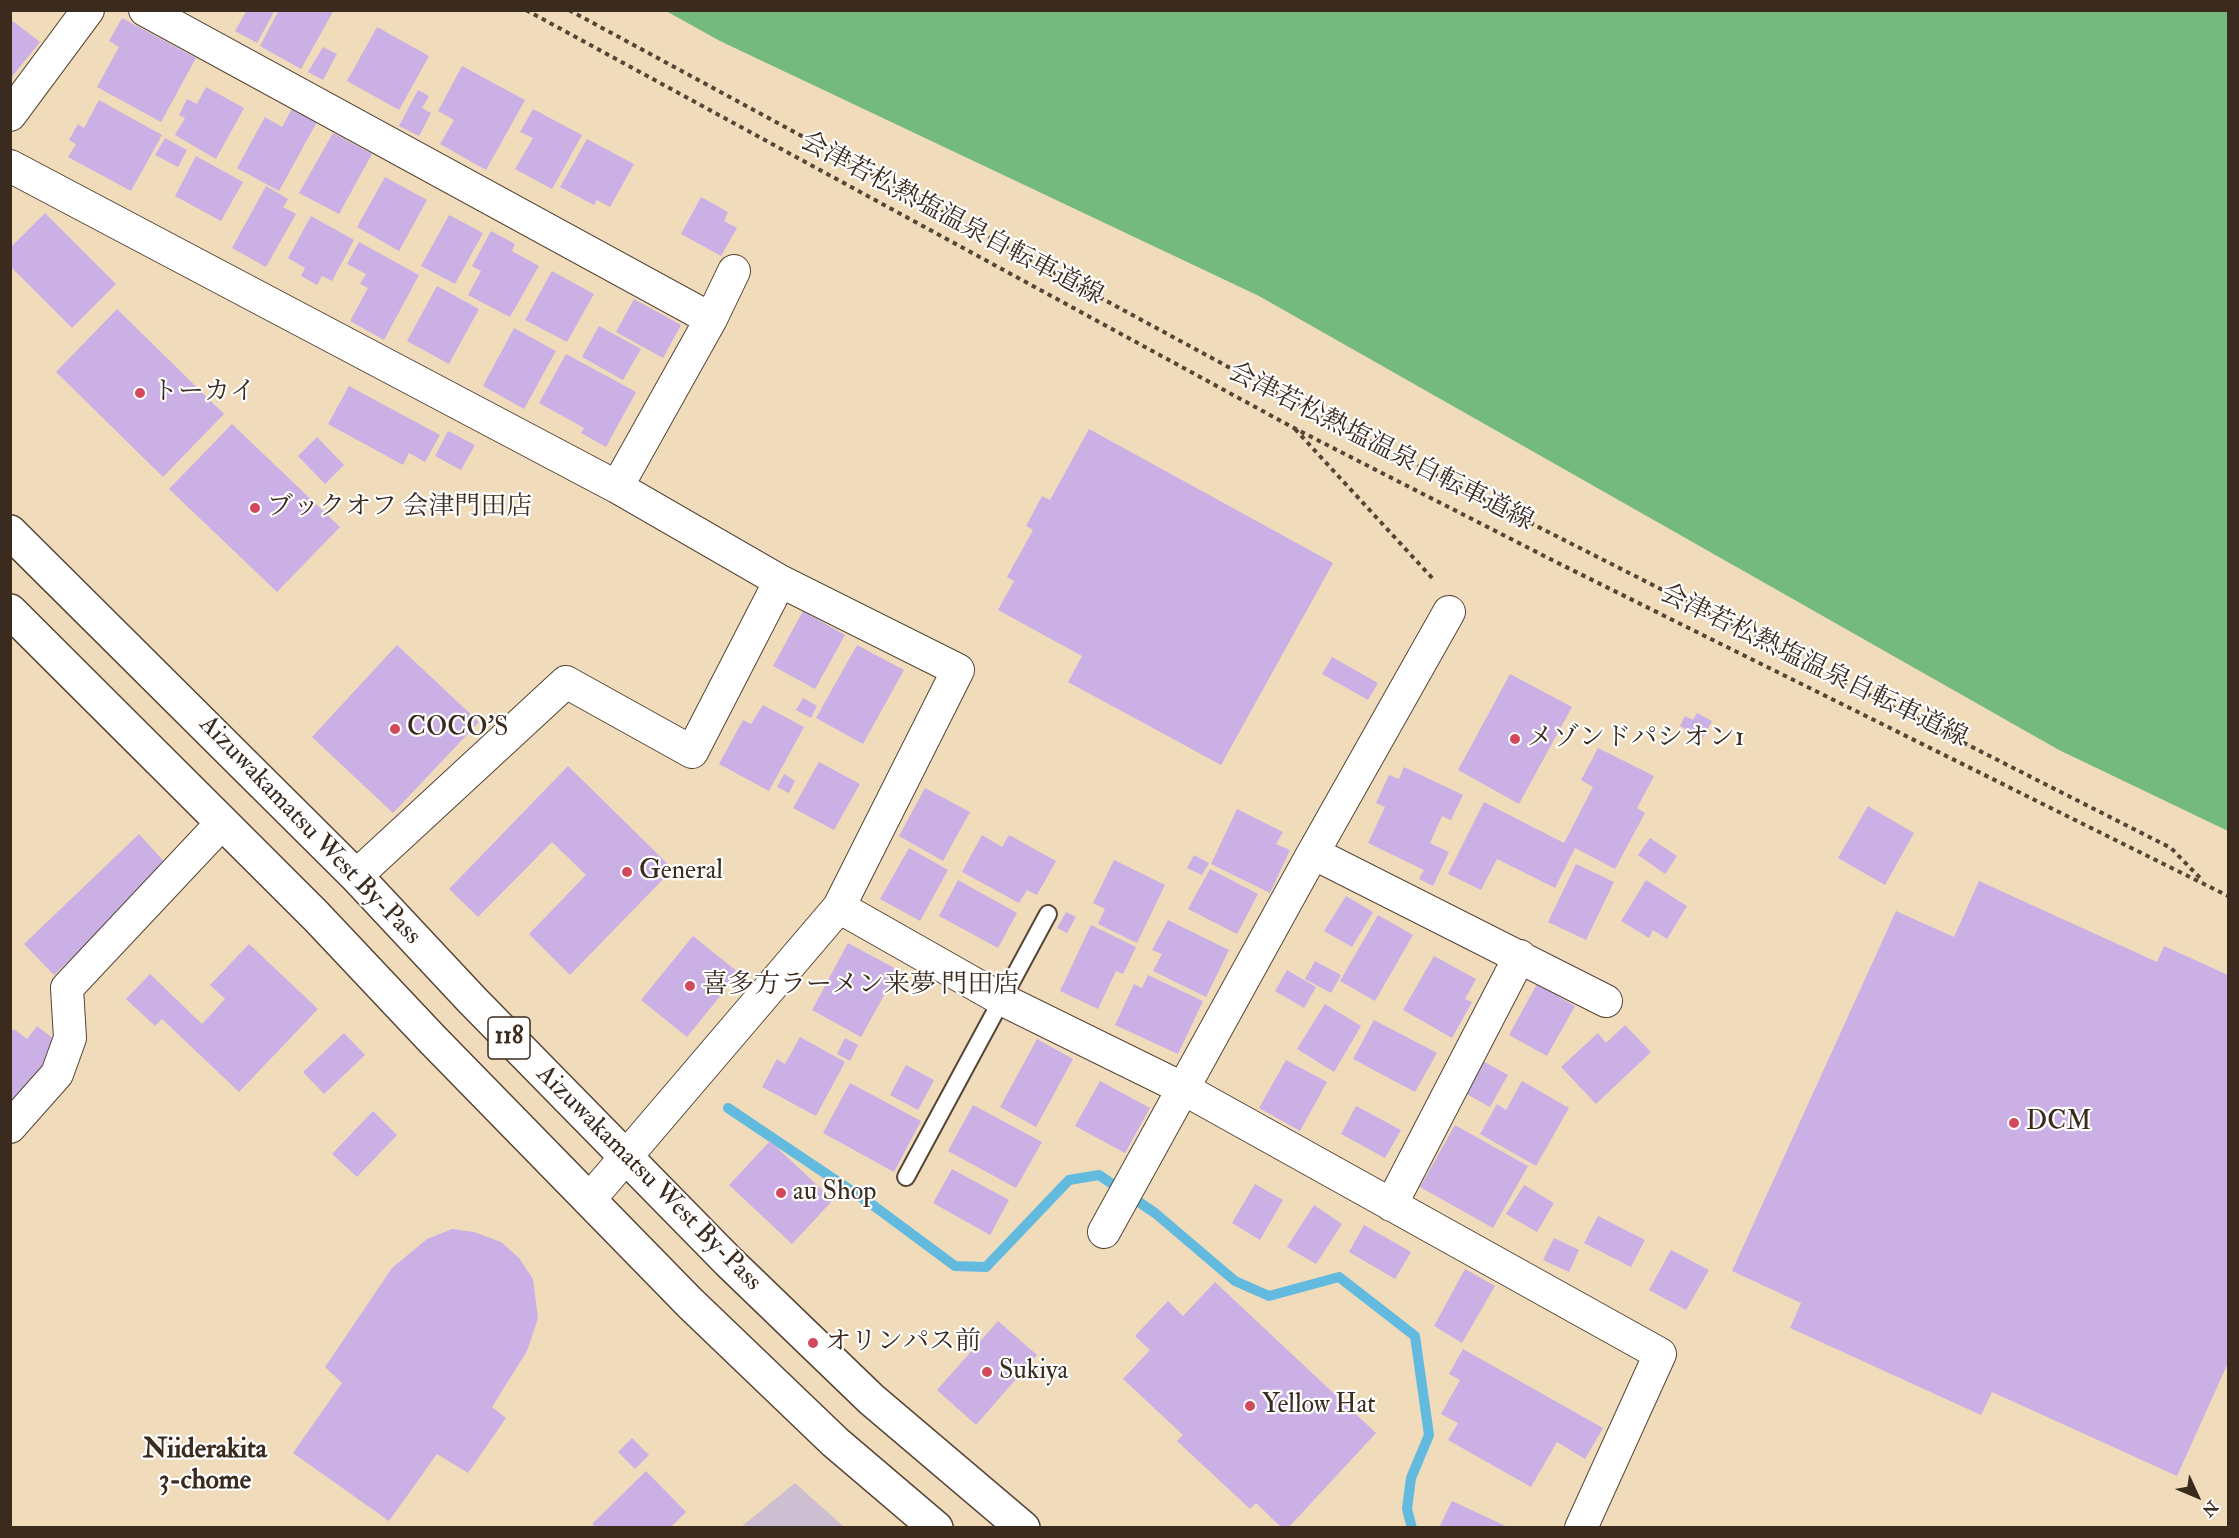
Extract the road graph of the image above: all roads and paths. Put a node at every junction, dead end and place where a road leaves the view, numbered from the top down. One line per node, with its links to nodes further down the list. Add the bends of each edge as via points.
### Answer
1 (88, 10): 5 (street)
2 (145, 10): 8 (street)
3 (526, 10): 9 (path, 会津若松熱塩温泉自転車道線)
4 (569, 10): 18 (path, via 1306,409 2172,848)
5 (10, 115)
6 (10, 166): 10 (street)
7 (734, 271): 8 (street)
8 (711, 319): 10 (street)
9 (1292, 427): 14 (path, via 1447,594); 18 (path, 会津若松熱塩温泉自転車道線)
10 (617, 487): 12 (street)
11 (10, 532): 17 (highway, Aizuwakamatsu West By-Pass / 118)
12 (780, 581): 17 (street, via 692,752 566,682); 20 (street, via 958,670)
13 (10, 611): 15 (highway, Aizuwakamatsu West By-Pass / 118)
14 (1449, 612): 16 (street)
15 (222, 823): 26 (street, via 67,988 70,1038 57,1074); 29 (highway, Aizuwakamatsu West By-Pass / 118)
16 (1313, 853): 22 (street); 25 (street)
17 (356, 876): 27 (highway, Aizuwakamatsu West By-Pass / 118)
18 (2205, 884): 19 (path, 会津若松熱塩温泉自転車道線)
19 (2229, 896)
20 (839, 907): 23 (street); 27 (street)
21 (1048, 914): 23 (lane)
22 (1520, 956): 24 (street); 30 (street)
23 (1001, 999): 25 (street); 28 (lane)
24 (1606, 1001)
25 (1182, 1089): 30 (street); 31 (street)
26 (10, 1127)
27 (626, 1156): 29 (street); 33 (highway, Aizuwakamatsu West By-Pass / 118, via 872,1400)
28 (906, 1177)
29 (589, 1200): 32 (highway, Aizuwakamatsu West By-Pass / 118, via 835,1442)
30 (1391, 1205): 34 (street, via 1660,1354)
31 (1119, 1206)
32 (936, 1527)
33 (1023, 1527)
34 (1581, 1527)

